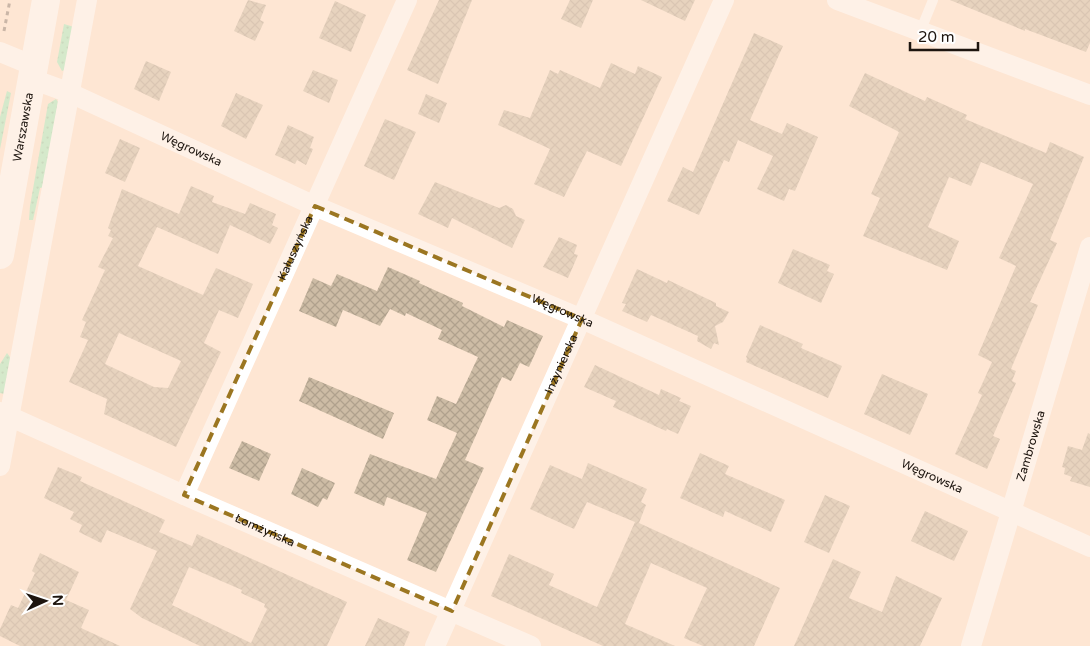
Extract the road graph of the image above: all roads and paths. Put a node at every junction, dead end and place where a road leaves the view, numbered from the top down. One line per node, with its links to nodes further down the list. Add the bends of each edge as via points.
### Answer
1 (10, 0): 9 (path)
2 (46, 0): 10 (main road, Warszawska)
3 (87, 0): 11 (street)
4 (407, 0): 13 (street, Kałuszyńska)
5 (724, 0): 16 (street, Inżynierska)
6 (837, 0): 8 (street)
7 (933, 0): 8 (lane)
8 (920, 32): 12 (street)
9 (0, 52): 10 (street, Węgrowska)
10 (33, 72): 11 (street, Węgrowska); 15 (main road, Warszawska)
11 (70, 93): 13 (street, Węgrowska); 17 (street)
12 (1090, 95)
13 (315, 206): 16 (street, Węgrowska); 19 (street, Kałuszyńska)
14 (1090, 247): 20 (street, Zambrowska)
15 (0, 255)
16 (582, 319): 20 (street, Węgrowska); 22 (street, Inżynierska)
17 (5, 413): 18 (street); 19 (street, Łomżyńska)
18 (0, 466)
19 (184, 495): 22 (street, Łomżyńska)
20 (1013, 512): 21 (street, Węgrowska); 25 (street, Zambrowska)
21 (1090, 547)
22 (452, 611): 23 (street, Inżynierska); 24 (street, Łomżyńska)
23 (435, 646)
24 (530, 646)
25 (971, 646)

